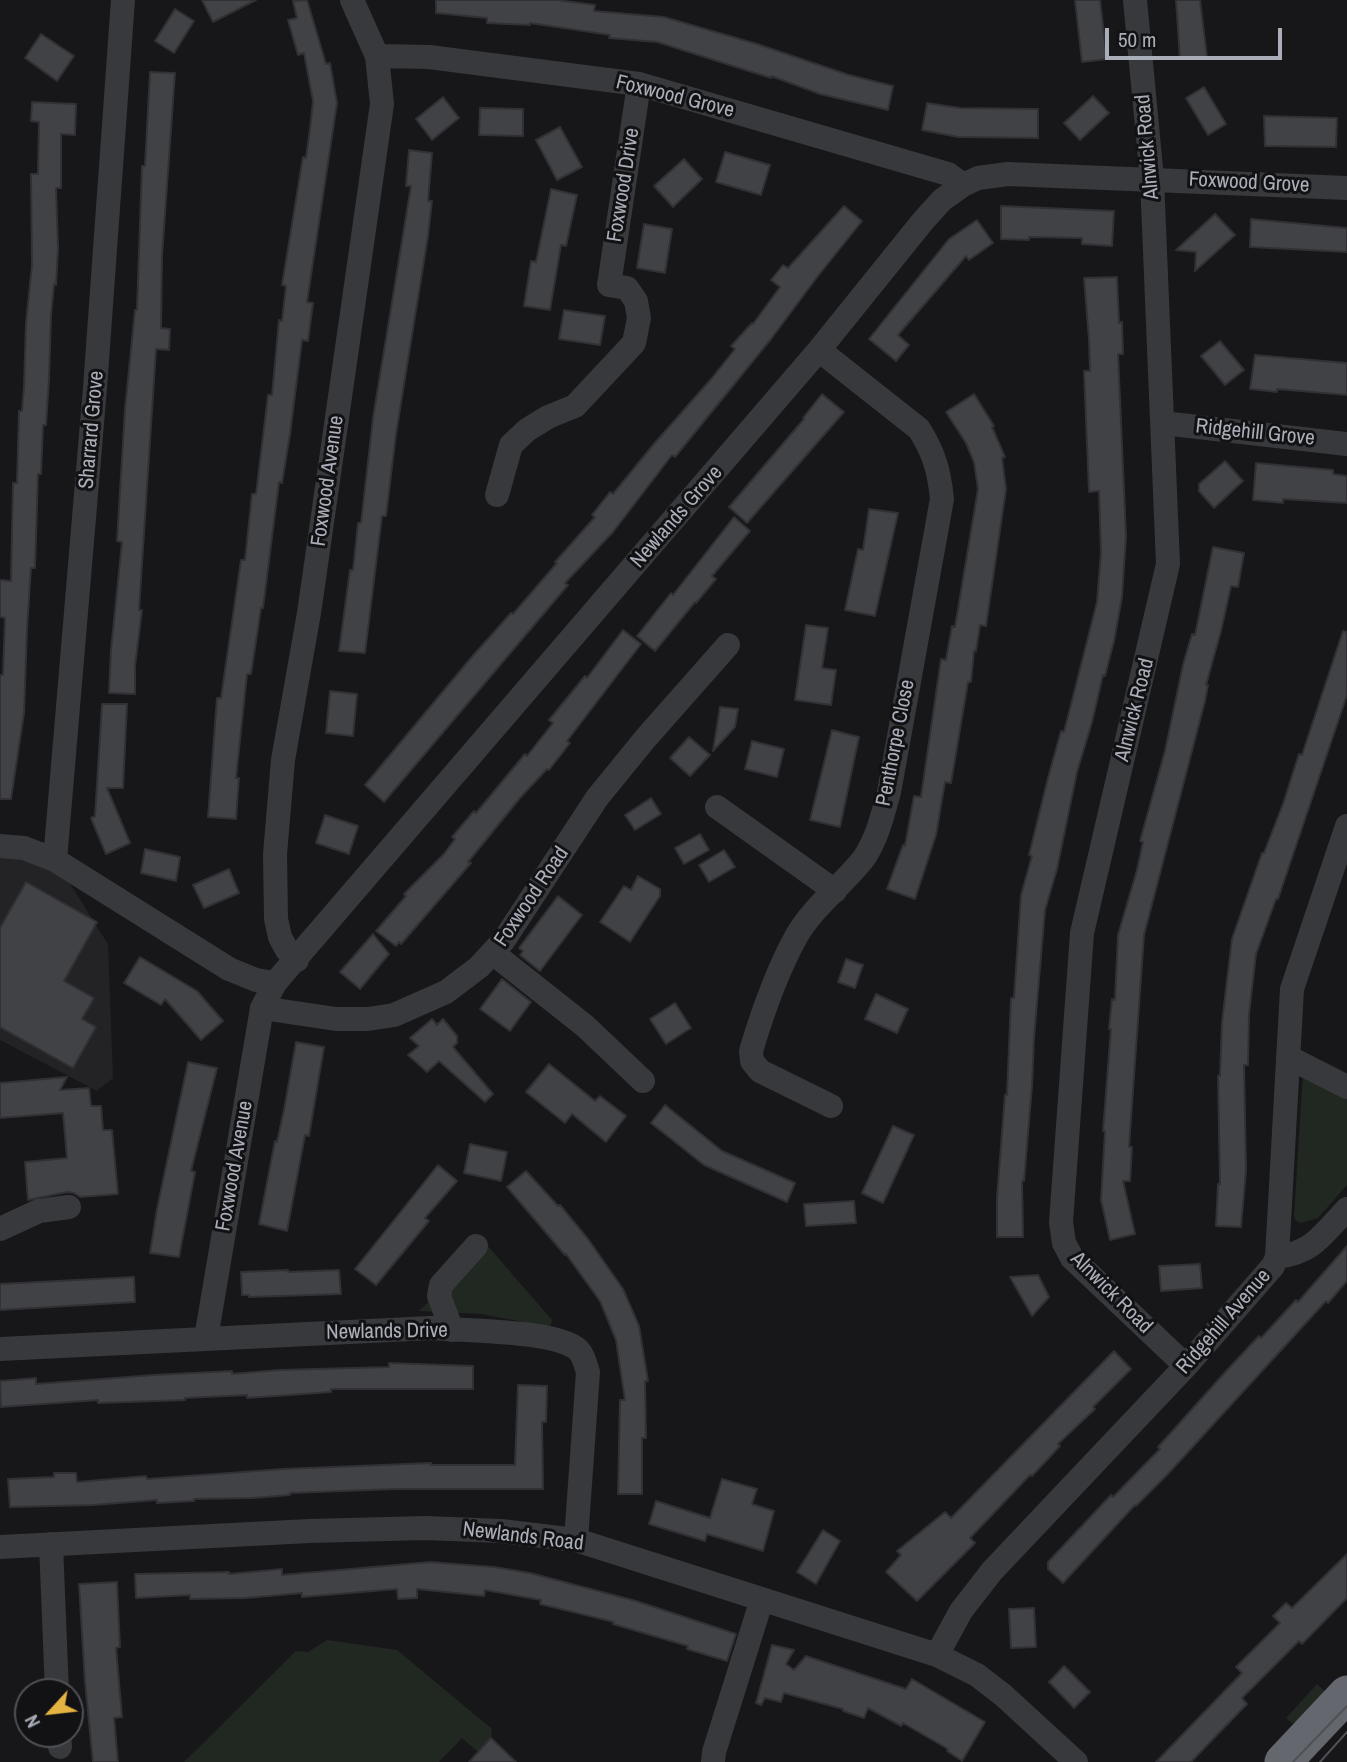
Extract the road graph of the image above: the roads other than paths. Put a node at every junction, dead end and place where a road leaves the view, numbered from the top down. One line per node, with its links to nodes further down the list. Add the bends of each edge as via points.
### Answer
1 (123, 0): 17 (street, Sharrard Grove)
2 (352, 0): 4 (street, Foxwood Avenue)
3 (1135, 0): 6 (street, Alnwick Road)
4 (377, 56): 5 (street, Foxwood Grove, via 429,57); 20 (street, Foxwood Avenue, via 382,104 282,773 275,854 276,919 280,937)
5 (639, 84): 7 (street, Foxwood Grove, via 948,174); 12 (street, Foxwood Drive, via 609,285 628,288 636,301 635,343 575,406 548,417 511,445)
6 (1152, 178): 7 (street, Newlands Grove, via 1008,174); 8 (street, Foxwood Grove); 10 (street, Alnwick Road)
7 (963, 185): 9 (street, Newlands Grove, via 923,221)
8 (1347, 188)
9 (819, 350): 18 (street, Penthorpe Close, via 919,429 940,471 942,499 889,792 865,856); 20 (street, Newlands Grove)
10 (1163, 423): 11 (street, Ridgehill Grove); 34 (street, Alnwick Road, via 1168,564 1082,933 1061,1222 1072,1258)
11 (1347, 444)
12 (497, 495)
13 (728, 645): 19 (street, Foxwood Road, via 597,798)
14 (717, 807): 18 (street)
15 (1347, 826): 22 (street, Ridgehill Avenue, via 1296,972)
16 (0, 845): 17 (street, Foxwood Road)
17 (55, 860): 21 (street, Foxwood Road, via 229,969 256,980)
18 (835, 891): 25 (street, Penthorpe Close, via 797,935 751,1051 752,1062 760,1071)
19 (494, 954): 21 (street, Foxwood Road, via 446,992 394,1015 336,1019); 23 (street, via 585,1026)
20 (298, 960): 21 (street, Newlands Grove)
21 (269, 995): 32 (street, Foxwood Avenue)
22 (1288, 1057): 24 (street); 30 (street, Ridgehill Avenue)
23 (643, 1081)
24 (1347, 1087)
25 (831, 1106)
26 (69, 1207): 28 (street, via 39,1211)
27 (1347, 1209): 30 (street, via 1312,1245 1297,1255)
28 (0, 1229)
29 (476, 1246): 31 (street, via 441,1285 439,1296)
30 (1277, 1257): 34 (street, Ridgehill Avenue)
31 (452, 1330): 32 (street, Newlands Drive); 35 (street, Newlands Drive, via 535,1336 578,1350 588,1372)
32 (206, 1338): 33 (street, Newlands Drive)
33 (0, 1349)
34 (1186, 1366): 39 (street, Ridgehill Avenue, via 992,1571 961,1611)
35 (576, 1540): 36 (street, Newlands Road, via 426,1528); 38 (street, Newlands Road)
36 (51, 1545): 37 (street, Newlands Road); 40 (street)
37 (0, 1547)
38 (762, 1599): 39 (street, Newlands Road); 42 (street)
39 (937, 1655): 43 (street, Newlands Road, via 995,1688)
40 (56, 1678)
41 (1347, 1694): 44 (highway)
42 (713, 1762)
43 (1076, 1762)
44 (1283, 1762)

